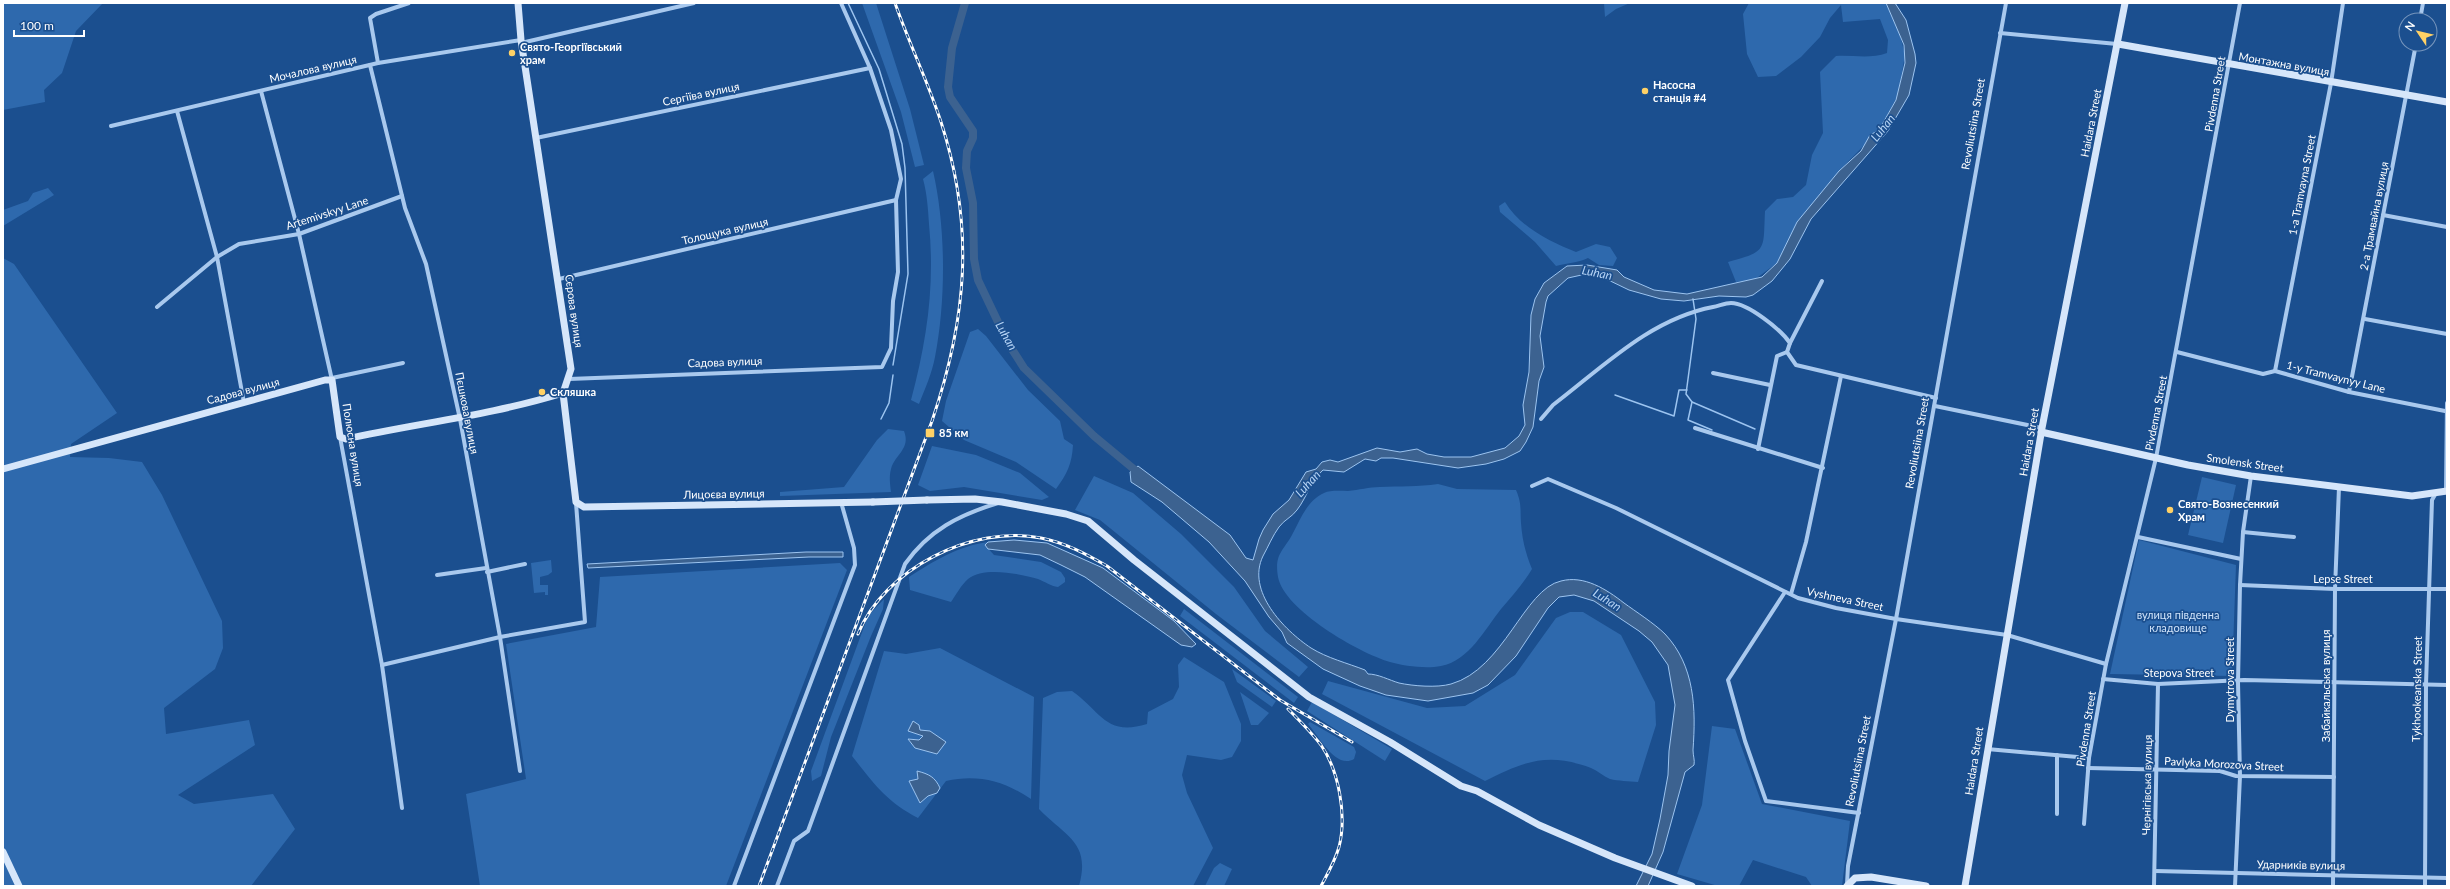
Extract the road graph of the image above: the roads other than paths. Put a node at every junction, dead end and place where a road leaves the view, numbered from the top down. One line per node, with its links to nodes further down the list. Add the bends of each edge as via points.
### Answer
1 (409, 3): 13 (street, via 370,18)
2 (518, 3): 10 (street, Сєрова вулиця)
3 (694, 3): 10 (street, Мочалова вулиця)
4 (841, 3): 16 (street)
5 (2006, 3): 9 (street, Revoliutsiina Street)
6 (2125, 3): 11 (street, Haidara Street)
7 (2240, 3): 15 (street, Pivdenna Street)
8 (2343, 3): 17 (street, 1-a Tramvayna Street)
9 (2000, 33): 11 (street); 47 (street, Revoliutsiina Street)
10 (521, 41): 13 (street, Мочалова вулиця); 23 (street, Сєрова вулиця)
11 (2118, 44): 15 (street, Монтажна вулиця); 55 (street, Haidara Street)
12 (2415, 52): 19 (street, 2-а Трамвайна вулиця)
13 (378, 63): 14 (street, Мочалова вулиця)
14 (370, 65): 18 (street, Мочалова вулиця); 24 (street, Пєшкова вулиця)
15 (2229, 65): 17 (street, Монтажна вулиця); 37 (street, Pivdenna Street)
16 (870, 68): 23 (street, Сергіїва вулиця); 25 (street, via 891,130 901,180)
17 (2331, 83): 19 (street, Монтажна вулиця); 39 (street, 1-a Tramvayna Street)
18 (261, 91): 21 (street, Мочалова вулиця); 28 (street, Полюсна вулиця)
19 (2407, 97): 20 (street, Монтажна вулиця); 26 (street, 2-а Трамвайна вулиця)
20 (2447, 102)
21 (177, 111): 22 (street, Мочалова вулиця); 29 (street)
22 (111, 126)
23 (536, 138): 30 (street, Сєрова вулиця)
24 (402, 196): 28 (street, Artemivskyy Lane); 52 (street, Пєшкова вулиця, via 426,264)
25 (896, 200): 30 (street, Толощука вулиця); 43 (street, Садова вулиця, via 898,272 893,301 891,348 882,367)
26 (2383, 215): 27 (street); 33 (street, 2-а Трамвайна вулиця)
27 (2447, 227)
28 (299, 234): 29 (street, Artemivskyy Lane, via 239,244); 42 (street, Полюсна вулиця)
29 (218, 258): 32 (street, Artemivskyy Lane); 48 (street)
30 (559, 278): 43 (street, Сєрова вулиця, via 571,369)
31 (1822, 281): 35 (street)
32 (157, 307)
33 (2365, 319): 34 (street); 45 (street, 2-а Трамвайна вулиця)
34 (2447, 334)
35 (1790, 343): 36 (street); 53 (street, via 1771,323 1732,303 1704,308 1652,329 1554,404)
36 (1787, 352): 41 (street, via 1796,365); 44 (street, via 1777,356)
37 (2177, 352): 39 (street, 1-y Tramvaynyy Lane, via 2263,374); 58 (street, Pivdenna Street)
38 (403, 363): 42 (street)
39 (2275, 371): 45 (street, 1-y Tramvaynyy Lane)
40 (1713, 373): 44 (street)
41 (1841, 376): 47 (street); 59 (street)
42 (332, 379): 48 (street, Садова вулиця); 56 (street, Полюсна вулиця)
43 (570, 379): 46 (street, Сєрова вулиця)
44 (1770, 385): 57 (street)
45 (2349, 392): 51 (street, 1-y Tramvaynyy Lane)
46 (563, 393): 52 (street); 66 (street)
47 (1936, 398): 50 (street, Revoliutsiina Street)
48 (244, 403): 60 (street, Садова вулиця)
49 (2447, 403): 51 (street)
50 (1935, 406): 55 (street); 82 (street, Revoliutsiina Street)
51 (2445, 411): 64 (street)
52 (460, 418): 56 (street, via 346,439); 74 (street, Пєшкова вулиця)
53 (1542, 419)
54 (1695, 428): 57 (street)
55 (2042, 430): 58 (street, Smolensk Street); 83 (street, Haidara Street)
56 (340, 437): 86 (street, Полюсна вулиця)
57 (1758, 448): 59 (street)
58 (2156, 458): 61 (street, Smolensk Street); 71 (street, Pivdenna Street)
59 (1823, 468): 81 (street)
60 (3, 469)
61 (2251, 476): 63 (street, Smolensk Street); 69 (street, Dymytrova Street)
62 (1532, 486): 80 (street, Vyshneva Street, via 1548,479 1616,508)
63 (2340, 486): 65 (street, Smolensk Street, via 2412,496); 78 (street, Забайкальська вулиця)
64 (2446, 491): 65 (street, Smolensk Street)
65 (2436, 493): 77 (street, Tykhookeanska Street, via 2432,500)
66 (576, 502): 67 (street, Лицоєва вулиця, via 584,507); 84 (street, via 585,622)
67 (841, 502): 68 (street, Лицоєва вулиця, bridge, via 975,499); 113 (street, via 854,548 855,565)
68 (1002, 502): 114 (street, via 966,513 941,528 917,547 905,564 808,831 794,841); 115 (street, Лицоєва вулиця, via 1066,514 1088,521 1309,697 1390,742 1461,786 1477,791 1539,825 1615,858)
69 (2243, 532): 70 (street); 72 (street, Dymytrova Street)
70 (2294, 536)
71 (2138, 537): 72 (street); 85 (street, Pivdenna Street)
72 (2241, 558): 76 (street, Dymytrova Street)
73 (525, 564): 74 (street)
74 (487, 570): 75 (street); 84 (street, Пєшкова вулиця)
75 (437, 575)
76 (2240, 584): 78 (street, Lepse Street); 88 (street, Dymytrova Street)
77 (2428, 588): 78 (street, Lepse Street); 79 (street, Lepse Street); 91 (street, Tykhookeanska Street)
78 (2335, 589): 90 (street, Забайкальська вулиця)
79 (2447, 589)
80 (1785, 592): 81 (street, Vyshneva Street); 102 (street, via 1728,680 1744,741 1766,801)
81 (1791, 594): 82 (street, Vyshneva Street, via 1836,608)
82 (1896, 619): 83 (street, Vyshneva Street); 102 (street, Revoliutsiina Street)
83 (2007, 635): 85 (street, Vyshneva Street); 93 (street, Haidara Street)
84 (500, 637): 86 (street); 98 (street, Пєшкова вулиця)
85 (2106, 664): 87 (street, Pivdenna Street)
86 (382, 665): 101 (street, Полюсна вулиця)
87 (2103, 679): 89 (street, Stepova Street); 95 (street, Pivdenna Street)
88 (2238, 682): 89 (street, Stepova Street); 90 (street, Stepova Street); 99 (street, Dymytrova Street)
89 (2158, 684): 97 (street, Чернігівська вулиця)
90 (2334, 684): 91 (street, Stepova Street); 100 (street, Забайкальська вулиця)
91 (2426, 685): 92 (street, Stepova Street); 109 (street, Tykhookeanska Street)
92 (2447, 685)
93 (1987, 749): 94 (street); 117 (street, Haidara Street)
94 (2056, 755): 95 (street); 103 (street)
95 (2089, 758): 96 (street, Pivdenna Street)
96 (2088, 768): 97 (street, Pavlyka Morozova Street); 104 (street, Pivdenna Street)
97 (2156, 770): 99 (street, Pavlyka Morozova Street, via 2220,771); 106 (street, Чернігівська вулиця)
98 (520, 771)
99 (2240, 776): 100 (street, Pavlyka Morozova Street); 107 (street, Dymytrova Street)
100 (2334, 777): 108 (street, Забайкальська вулиця)
101 (402, 808)
102 (1859, 813): 111 (street, Revoliutsiina Street, via 1848,866)
103 (2057, 814)
104 (2084, 824)
105 (3, 852): 112 (street)
106 (2155, 871): 107 (street, Ударників вулиця); 118 (street, Чернігівська вулиця)
107 (2235, 874): 108 (street, Ударників вулиця); 119 (street, Dymytrova Street)
108 (2333, 874): 109 (street, Ударників вулиця); 120 (street, Забайкальська вулиця)
109 (2425, 877): 110 (street, Ударників вулиця); 121 (street, Tykhookeanska Street)
110 (2447, 878)
111 (1847, 885): 116 (street, via 1856,878 1871,877)
112 (19, 886)
113 (734, 886)
114 (776, 886)
115 (1692, 886)
116 (1926, 886)
117 (1965, 886)
118 (2154, 886)
119 (2235, 886)
120 (2332, 886)
121 (2425, 886)

